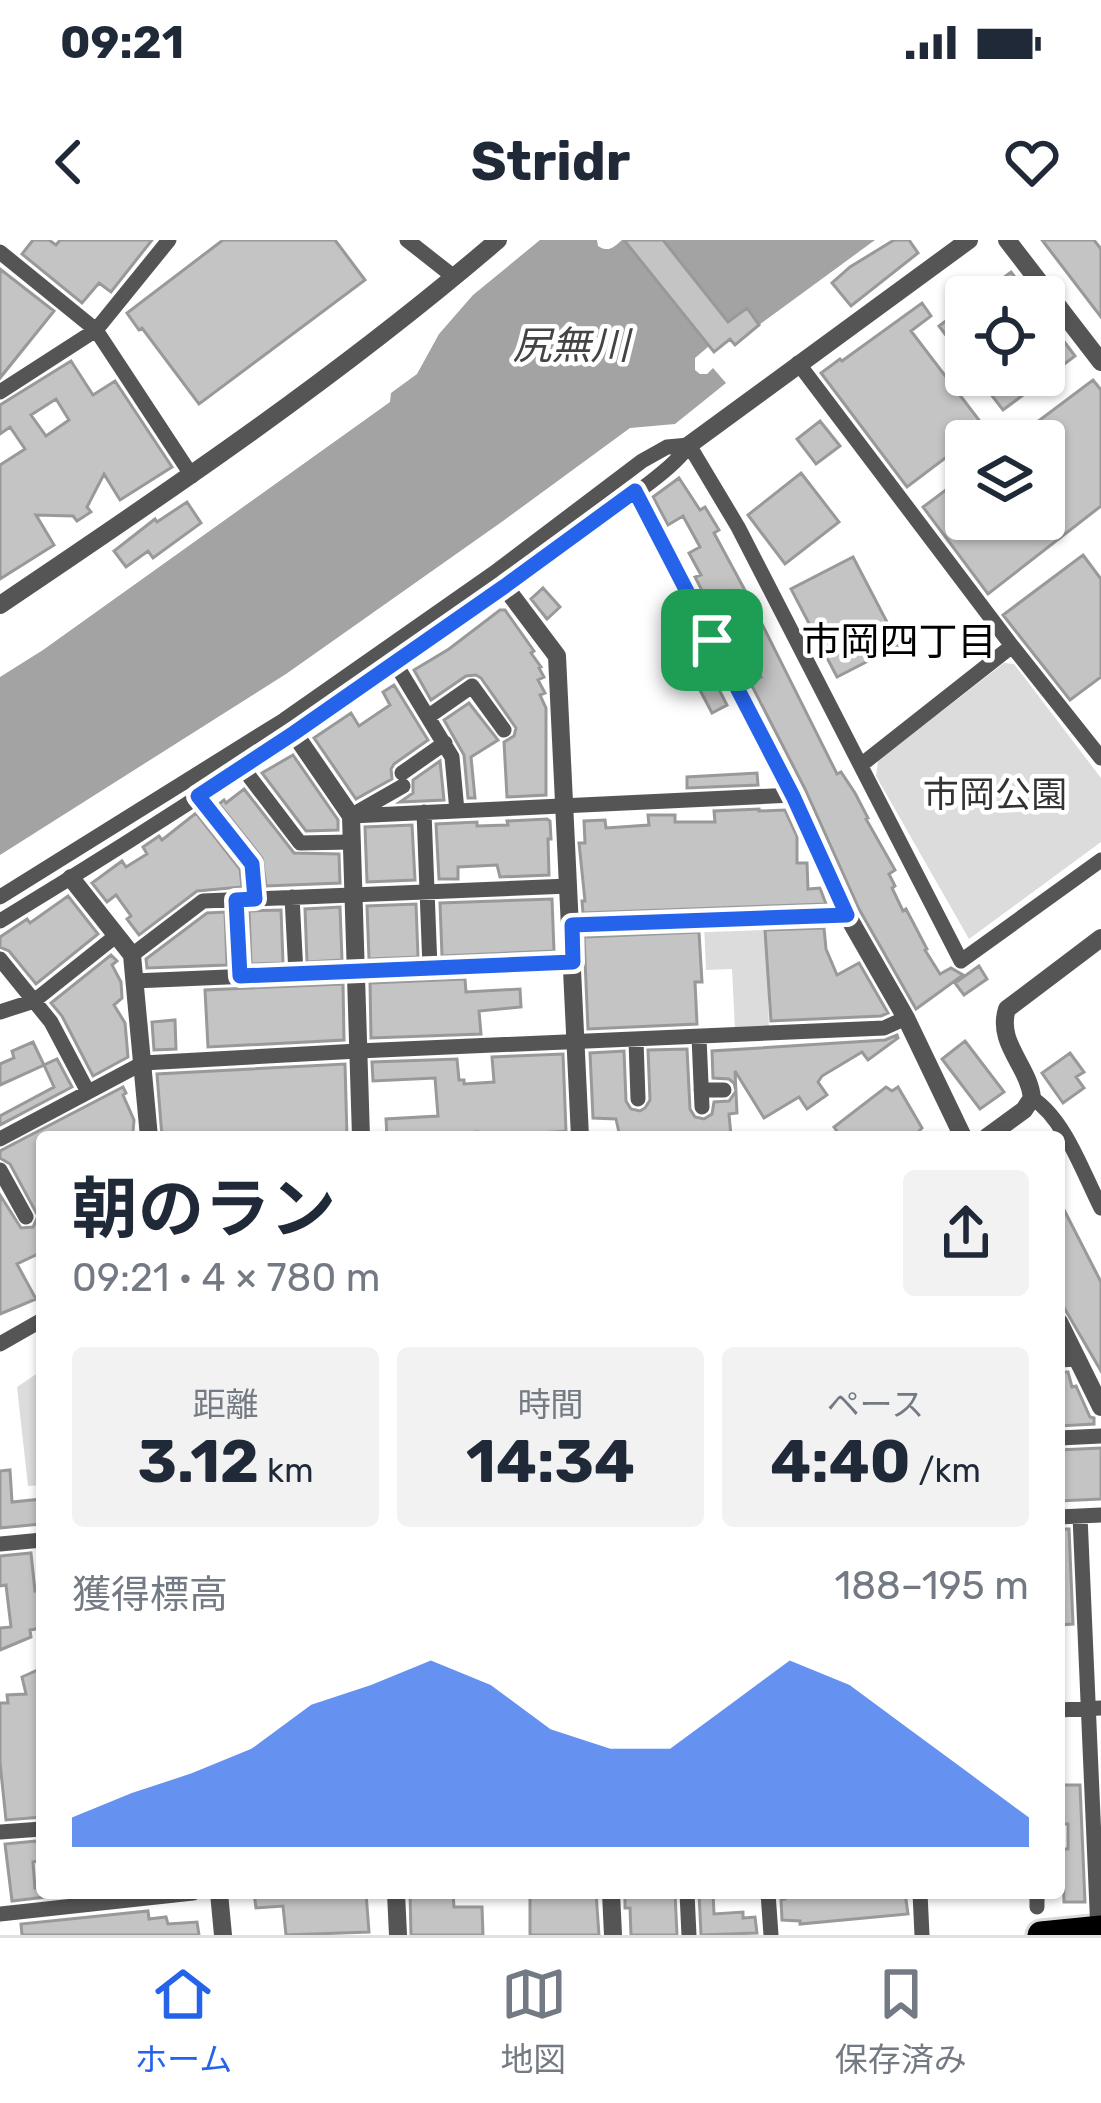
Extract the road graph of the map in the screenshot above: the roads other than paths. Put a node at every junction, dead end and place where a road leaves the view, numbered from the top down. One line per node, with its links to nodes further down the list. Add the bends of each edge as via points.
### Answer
1 (169, 240): 8 (street)
2 (407, 240): 7 (street)
3 (498, 240): 7 (street)
4 (970, 240): 10 (street)
5 (1007, 240): 9 (street)
6 (0, 252): 8 (street)
7 (454, 278): 13 (street)
8 (96, 330): 11 (street); 13 (street)
9 (1101, 362)
10 (797, 363): 12 (street); 17 (street)
11 (0, 392)
12 (689, 445): 14 (street); 24 (street); 38 (street, via 667,446 284,720)
13 (192, 476): 16 (street)
14 (635, 491): 15 (street); 27 (street)
15 (505, 586): 18 (street); 28 (street, via 557,656)
16 (0, 605)
17 (1012, 646): 23 (street); 24 (street)
18 (395, 663): 19 (street); 21 (street)
19 (429, 716): 20 (street, via 472,686); 22 (street)
20 (504, 730)
21 (294, 733): 25 (street); 31 (street)
22 (446, 743): 29 (street); 31 (street)
23 (1101, 758)
24 (861, 765): 33 (street, via 961,961)
25 (242, 767): 26 (street); 32 (street, via 300,843)
26 (198, 796): 34 (street); 40 (street, via 252,864)
27 (793, 796): 28 (street); 42 (street)
28 (564, 806): 29 (street); 35 (street)
29 (457, 811): 30 (street)
30 (424, 812): 31 (street); 36 (street)
31 (351, 816): 32 (street)
32 (352, 842): 37 (street)
33 (1101, 860)
34 (71, 878): 43 (street); 45 (street)
35 (569, 886): 36 (street); 44 (street)
36 (428, 891): 37 (street); 50 (street)
37 (354, 894): 39 (street); 51 (street)
38 (0, 897)
39 (292, 897): 40 (street); 52 (street)
40 (255, 899): 41 (street)
41 (236, 900): 47 (street, via 202,901); 53 (street)
42 (847, 915): 44 (street); 57 (street)
43 (0, 921)
44 (572, 925): 49 (street)
45 (117, 935): 47 (street); 55 (street)
46 (1101, 938): 65 (street, via 1004,1016)
47 (132, 956): 54 (street)
48 (0, 959): 55 (street)
49 (573, 962): 50 (street); 60 (street)
50 (430, 968): 51 (street)
51 (356, 971): 52 (street); 61 (street)
52 (296, 974): 53 (street)
53 (240, 976): 54 (street)
54 (134, 981): 62 (street)
55 (34, 1001): 56 (street); 64 (street)
56 (0, 1012)
57 (906, 1018): 58 (street, via 884,1028); 70 (street)
58 (700, 1037): 59 (street); 63 (street, via 702,1099)
59 (636, 1040): 60 (street); 66 (street)
60 (576, 1043): 61 (street); 69 (street)
61 (358, 1051): 62 (street); 68 (street)
62 (142, 1063): 64 (street); 67 (street)
63 (724, 1090)
64 (88, 1092): 74 (street)
65 (1032, 1098): 71 (street); 72 (street)
66 (638, 1099)
67 (147, 1131)
68 (362, 1131)
69 (580, 1131)
70 (960, 1131)
71 (995, 1131)
72 (1062, 1131)
73 (1065, 1137): 76 (street)
74 (0, 1139)
75 (0, 1170): 77 (street)
76 (1101, 1208)
77 (26, 1217)
78 (36, 1323): 79 (street)
79 (0, 1344)
80 (1068, 1359): 81 (street)
81 (1101, 1407)
82 (1101, 1436): 83 (street)
83 (1065, 1438)
84 (1101, 1515): 85 (street)
85 (1080, 1516): 86 (street); 89 (street)
86 (1065, 1517)
87 (36, 1541): 88 (street)
88 (0, 1544)
89 (1093, 1629): 90 (street)
90 (1094, 1709): 102 (street)
91 (36, 1829): 92 (street)
92 (0, 1832)
93 (139, 1899): 101 (street)
94 (220, 1899): 103 (street)
95 (396, 1899): 104 (street)
96 (611, 1899): 105 (street)
97 (687, 1899): 106 (street)
98 (768, 1899): 107 (street)
99 (920, 1899): 108 (street)
100 (1038, 1912): 102 (highway)
101 (0, 1914)
102 (1099, 1931)
103 (223, 1935)
104 (398, 1935)
105 (613, 1935)
106 (689, 1935)
107 (771, 1935)
108 (922, 1935)

